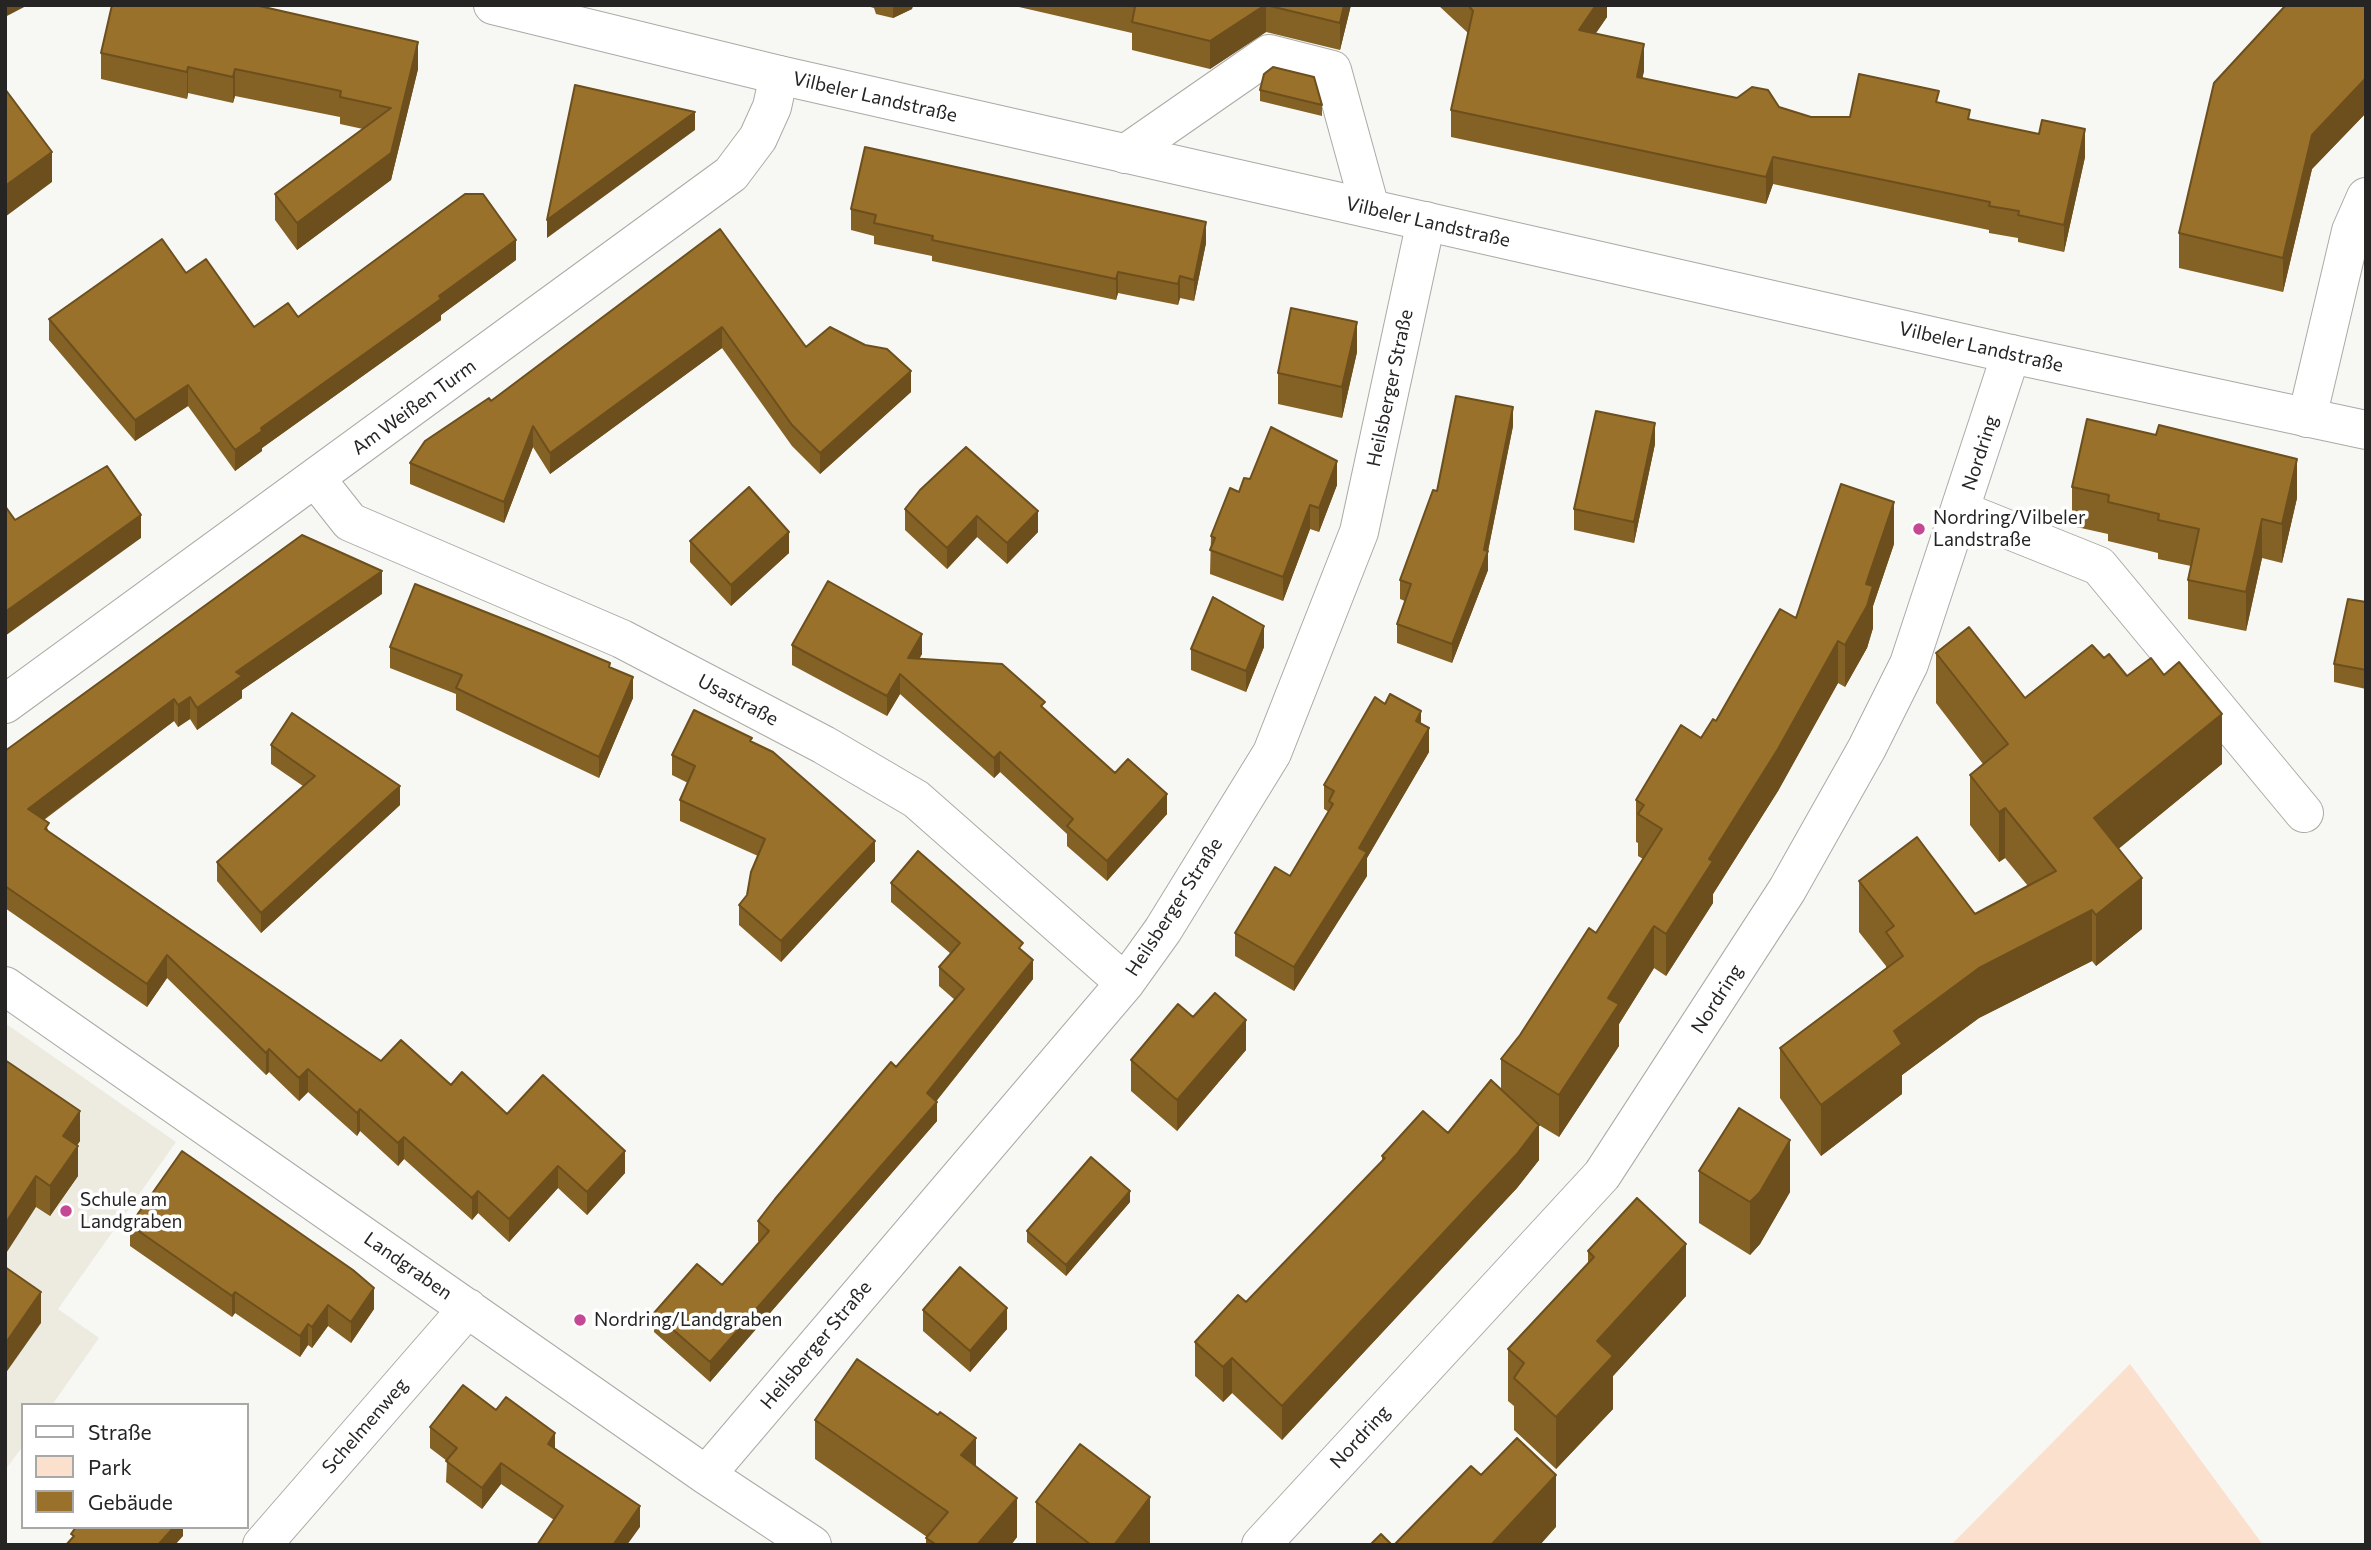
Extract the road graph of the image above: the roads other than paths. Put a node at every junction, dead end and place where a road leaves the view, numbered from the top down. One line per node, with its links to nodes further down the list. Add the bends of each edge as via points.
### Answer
1 (492, 5): 2 (street, Vilbeler Landstraße)
2 (779, 75): 3 (street, Vilbeler Landstraße); 10 (street, Am Weißen Turm, via 758,138 731,174)
3 (1125, 153): 5 (street, Vilbeler Landstraße); 5 (street, via 1269,54 1332,70)
4 (2366, 197): 8 (street, via 2351,231)
5 (1370, 208): 6 (street, Vilbeler Landstraße)
6 (1426, 221): 7 (street, Vilbeler Landstraße); 14 (street, Heilsberger Straße, via 1359,532 1272,753)
7 (2011, 354): 8 (street, Vilbeler Landstraße); 11 (street, Nordring)
8 (2307, 418): 9 (street, Vilbeler Landstraße)
9 (2366, 430)
10 (316, 479): 12 (street, Am Weißen Turm); 14 (street, Usastraße, via 351,522 622,639 916,799)
11 (1962, 511): 13 (street, via 2099,566); 20 (street, Nordring, via 1909,664 1867,748 1787,890 1602,1175)
12 (5, 704)
13 (2304, 813)
14 (1125, 983): 17 (street, Heilsberger Straße)
15 (5, 986): 16 (street, Landgraben)
16 (468, 1308): 17 (street, Landgraben); 18 (street, Schelmenweg)
17 (706, 1475): 19 (street, Landgraben)
18 (262, 1545)
19 (812, 1545)
20 (1261, 1545)

